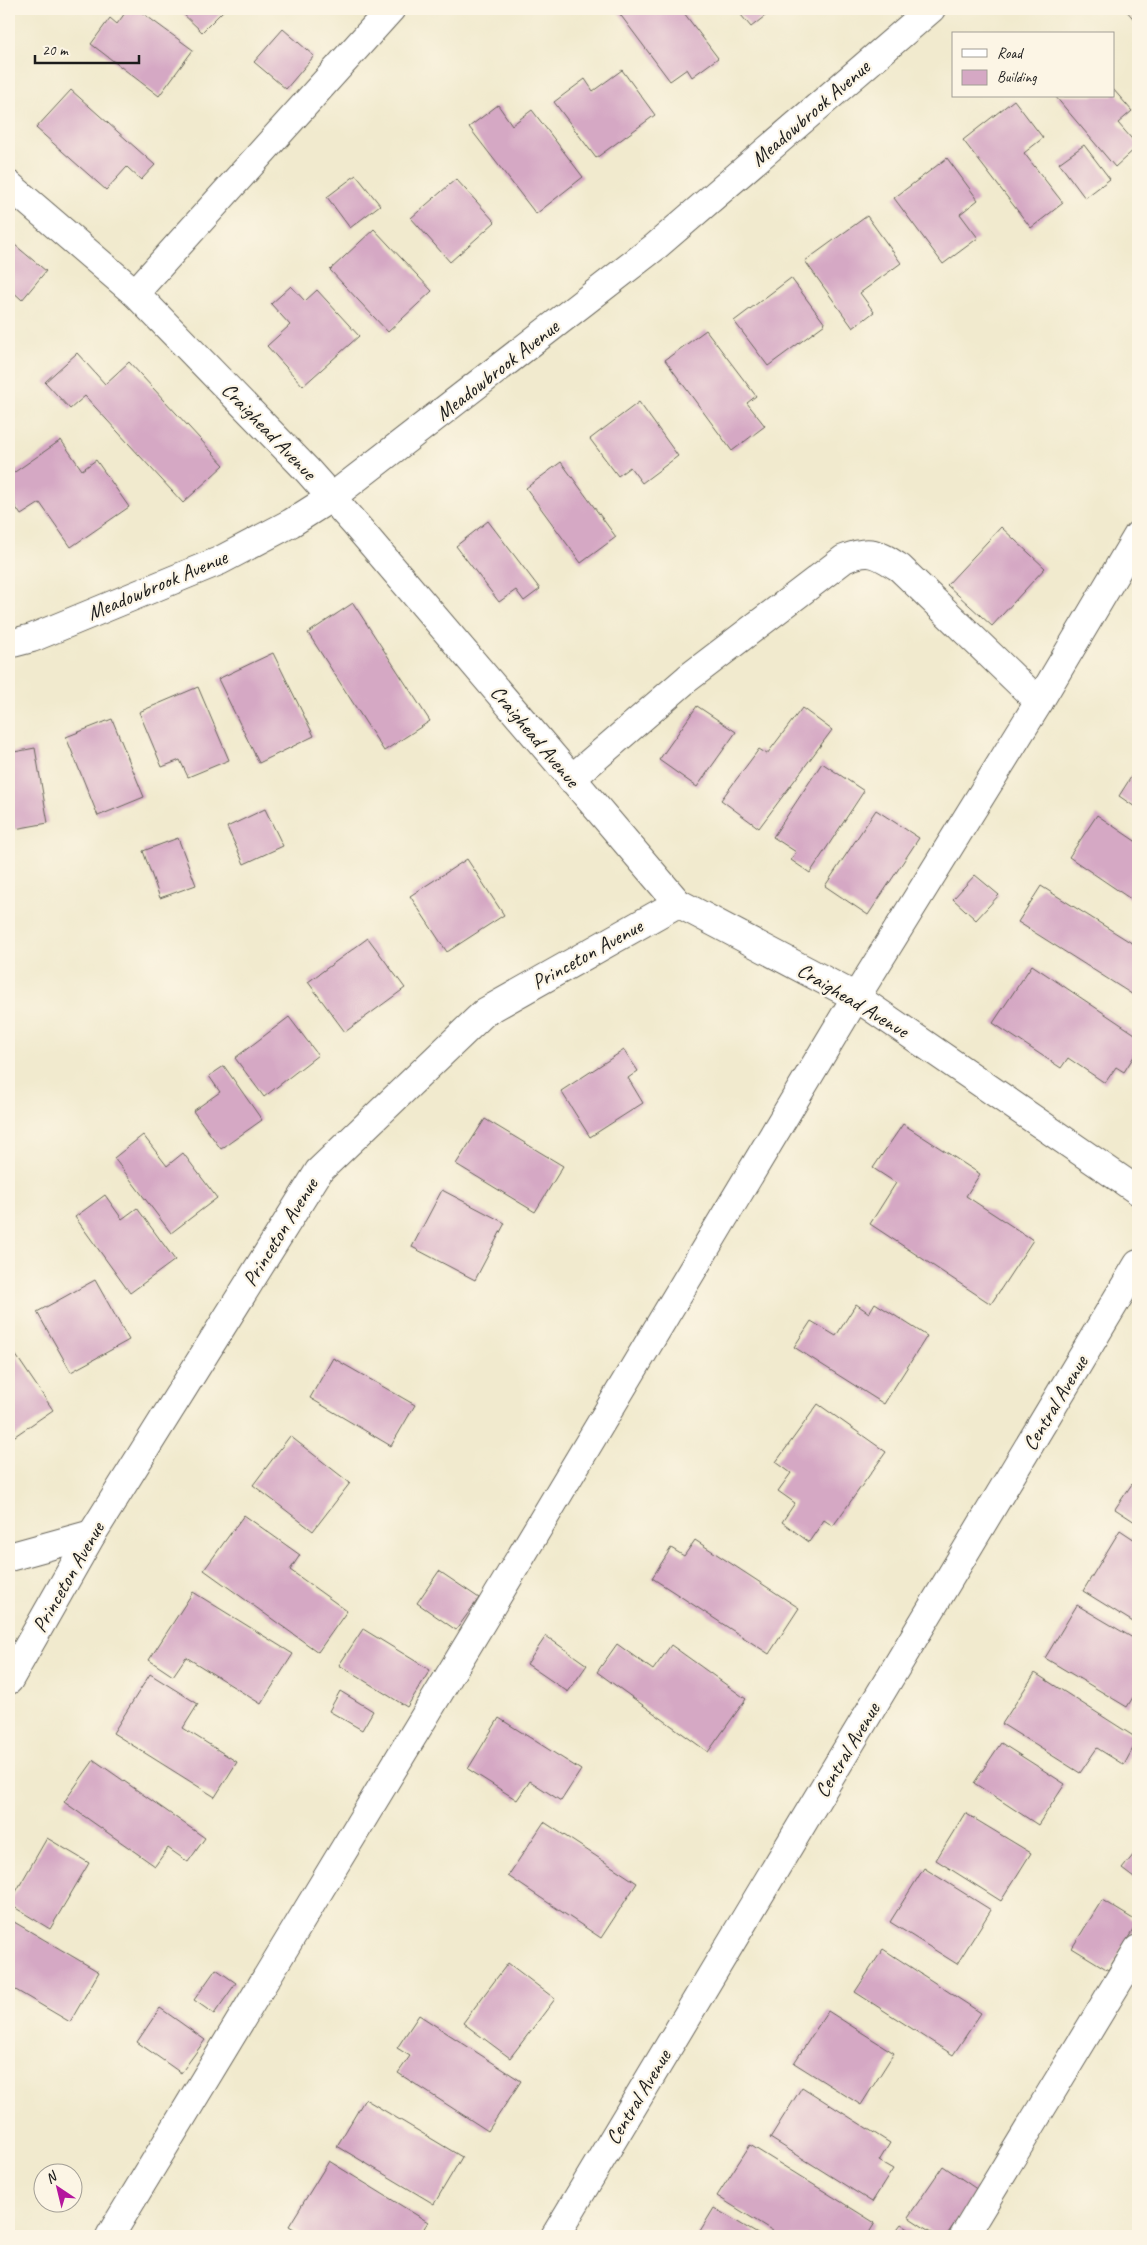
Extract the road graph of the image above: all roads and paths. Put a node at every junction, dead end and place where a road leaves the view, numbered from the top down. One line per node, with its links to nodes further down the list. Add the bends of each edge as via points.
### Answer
1 (391, 9): 4 (street)
2 (931, 9): 5 (street, Meadowbrook Avenue, via 654,248)
3 (9, 185): 4 (street, Craighead Avenue)
4 (135, 293): 5 (street, Craighead Avenue)
5 (332, 497): 7 (street, Meadowbrook Avenue, via 219,561 32,638); 9 (street, Craighead Avenue)
6 (1138, 536): 8 (street)
7 (9, 644)
8 (1039, 702): 9 (street, via 900,568 878,554 861,552 844,559 688,678); 11 (street)
9 (571, 778): 10 (street, Craighead Avenue)
10 (678, 903): 11 (street, Craighead Avenue); 14 (street, Princeton Avenue, via 484,1012 318,1170)
11 (856, 997): 12 (street, Craighead Avenue); 18 (street)
12 (1138, 1191)
13 (1138, 1264): 19 (street, Central Avenue)
14 (92, 1534): 15 (street); 16 (street, Princeton Avenue)
15 (9, 1557)
16 (9, 1680)
17 (1138, 1949): 20 (street)
18 (110, 2236)
19 (555, 2236)
20 (964, 2236)

